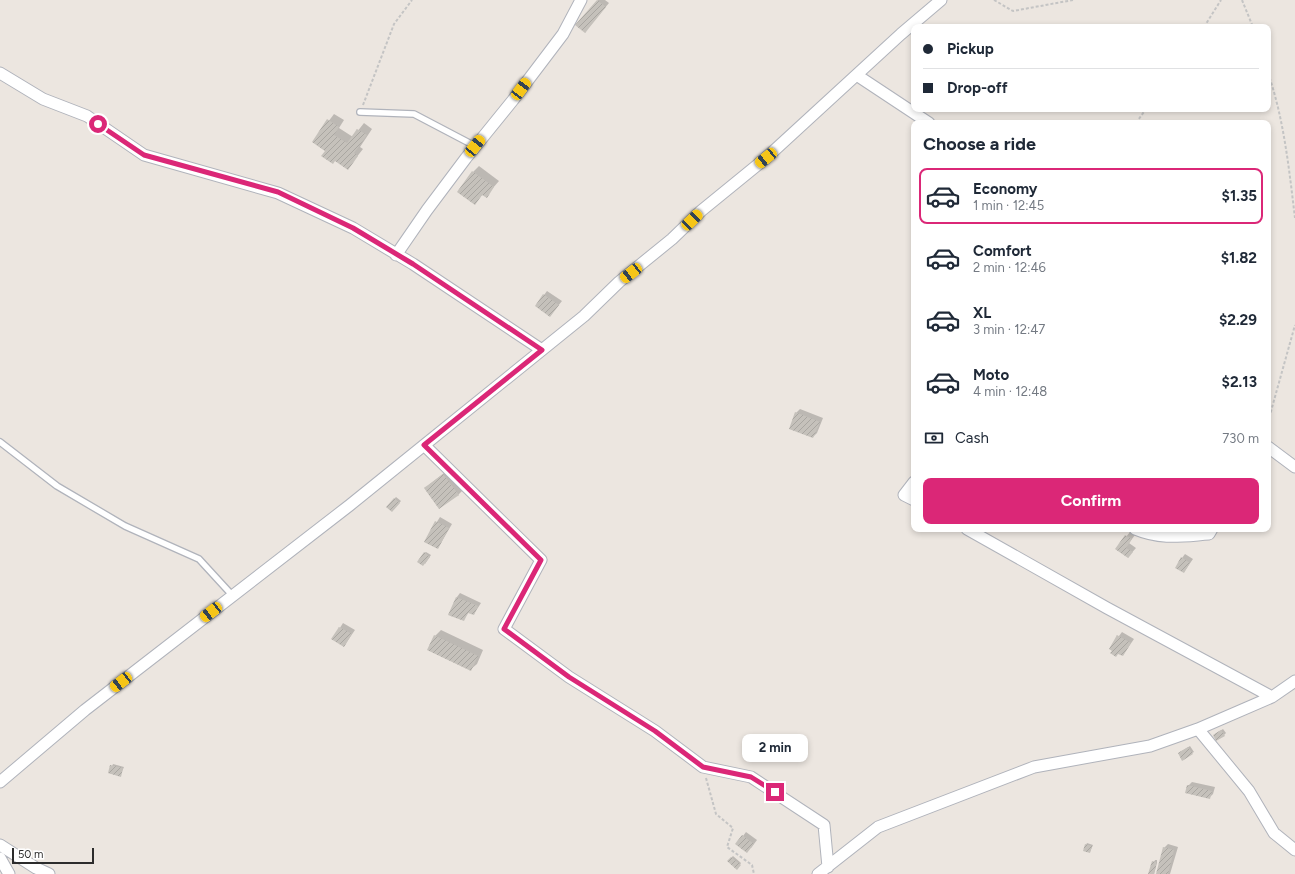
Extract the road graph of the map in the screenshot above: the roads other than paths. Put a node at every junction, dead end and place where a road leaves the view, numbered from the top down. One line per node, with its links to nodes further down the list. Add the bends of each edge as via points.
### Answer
1 (581, 0): 11 (street, via 563,34)
2 (941, 0): 3 (street)
3 (913, 24)
4 (911, 26): 6 (street)
5 (0, 73): 12 (street, via 43,99 87,116 144,155 278,192 353,228)
6 (858, 76): 7 (street); 13 (street)
7 (911, 111)
8 (360, 112): 11 (lane, via 414,114)
9 (912, 112): 10 (street)
10 (924, 120)
11 (475, 146): 12 (street, via 426,210)
12 (396, 255): 13 (street)
13 (542, 350): 15 (street)
14 (0, 442): 23 (lane, via 57,486 125,526 199,560)
15 (424, 445): 23 (street); 31 (street, via 541,560 504,629 569,677 655,731 703,767 751,777 824,825)
16 (1271, 449): 17 (street)
17 (1295, 468)
18 (911, 486): 19 (street, via 904,494)
19 (911, 498)
20 (972, 532): 25 (street)
21 (1142, 532): 22 (street, via 1171,538)
22 (1210, 532)
23 (232, 595): 27 (street, via 85,710)
24 (1295, 681): 25 (street)
25 (1272, 697): 26 (street)
26 (1198, 729): 29 (street, via 1249,790 1274,833); 31 (street, via 1150,746 1034,767 878,828)
27 (0, 782)
28 (0, 845): 33 (street)
29 (1295, 850)
30 (0, 858): 32 (street)
31 (828, 867): 34 (street)
32 (9, 874)
33 (49, 874)
34 (818, 874)

